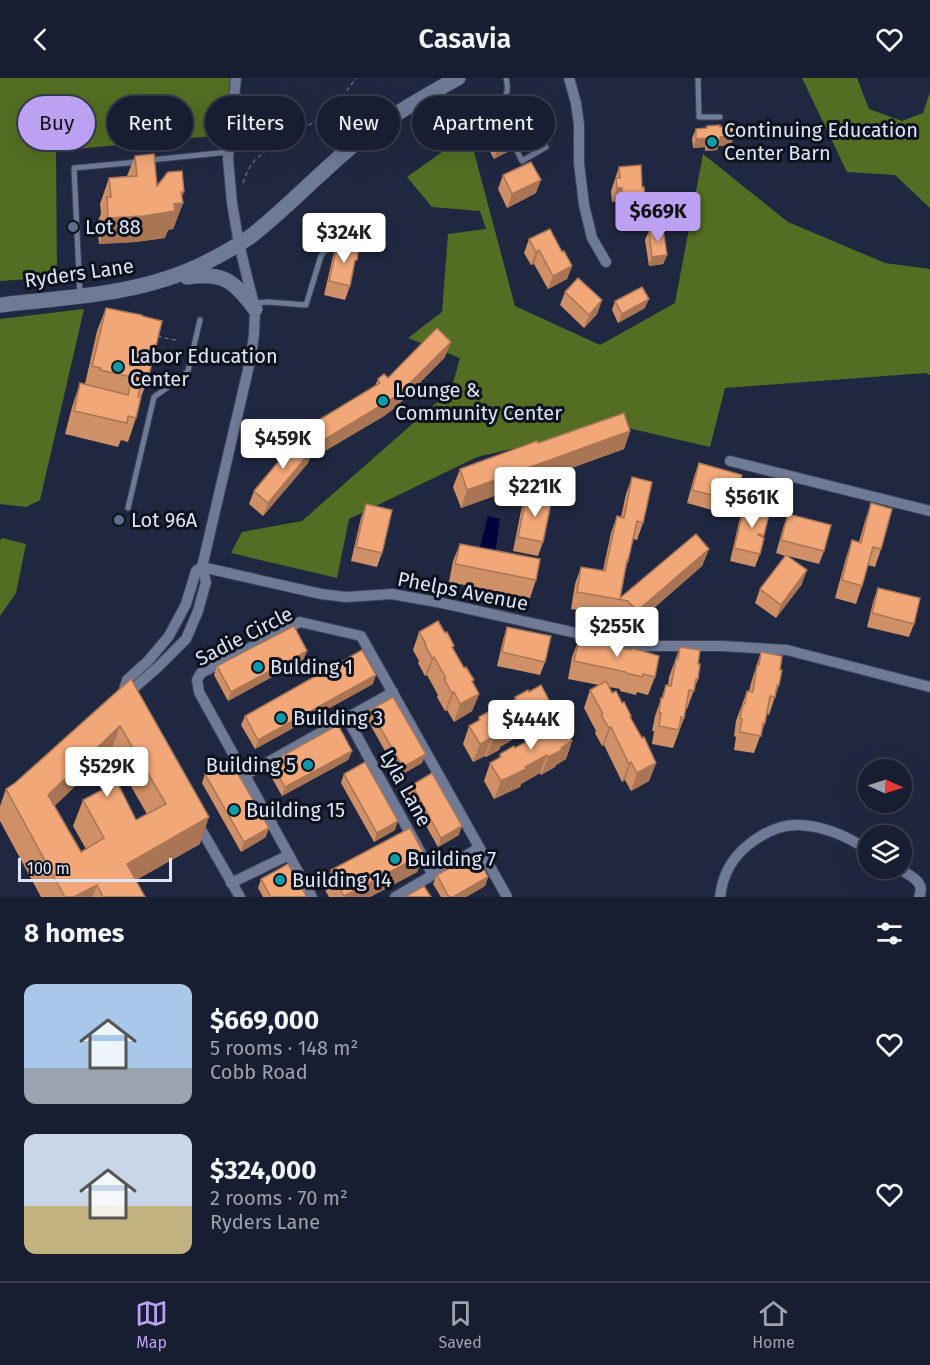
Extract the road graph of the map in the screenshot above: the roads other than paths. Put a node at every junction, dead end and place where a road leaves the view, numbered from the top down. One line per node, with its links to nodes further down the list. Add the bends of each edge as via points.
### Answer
1 (236, 78): 10 (street)
2 (458, 78): 12 (main road, Ryders Lane, via 379,124)
3 (506, 78): 6 (lane)
4 (569, 78): 13 (street, via 579,125 584,205 592,238)
5 (698, 78): 7 (lane, via 699,117)
6 (506, 96)
7 (720, 117)
8 (516, 150): 9 (lane, via 522,161)
9 (541, 150)
10 (229, 152): 12 (street); 15 (lane, via 74,168)
11 (333, 240): 17 (lane, via 321,256 306,305 268,302)
12 (239, 244): 14 (main road, Ryders Lane, via 202,265); 17 (street)
13 (606, 262)
14 (148, 285): 15 (main road, Ryders Lane); 17 (main road, via 204,275 217,277 233,283)
15 (80, 296): 16 (main road, Ryders Lane)
16 (0, 305)
17 (254, 306): 22 (street, via 251,357)
18 (200, 320): 20 (lane, via 188,371 154,397)
19 (730, 461): 21 (street)
20 (128, 508)
21 (930, 511)
22 (202, 567): 22 (street, via 206,582 186,639 123,699 127,680 170,636 196,571); 23 (street, Phelps Avenue, via 321,594 392,594 442,603 621,643 787,650)
23 (930, 687)
24 (393, 692): 25 (street); 26 (street, Sadie Circle, via 361,636 300,622 201,672 197,680 199,692); 29 (street, Sadie Circle)
25 (347, 718): 26 (street); 31 (street, Lyla Lane)
26 (245, 775): 30 (street, Sadie Circle)
27 (192, 813): 33 (street)
28 (858, 843): 39 (street, via 814,827 796,825 772,831 749,843 734,860 724,877)
29 (479, 848): 31 (street); 38 (street, Sadie Circle)
30 (289, 855): 33 (street); 36 (street, Sadie Circle)
31 (433, 875): 37 (street)
32 (912, 878): 34 (street)
33 (231, 883): 35 (street)
34 (920, 892)
35 (240, 897)
36 (312, 897)
37 (395, 897)
38 (507, 897)
39 (720, 897)

